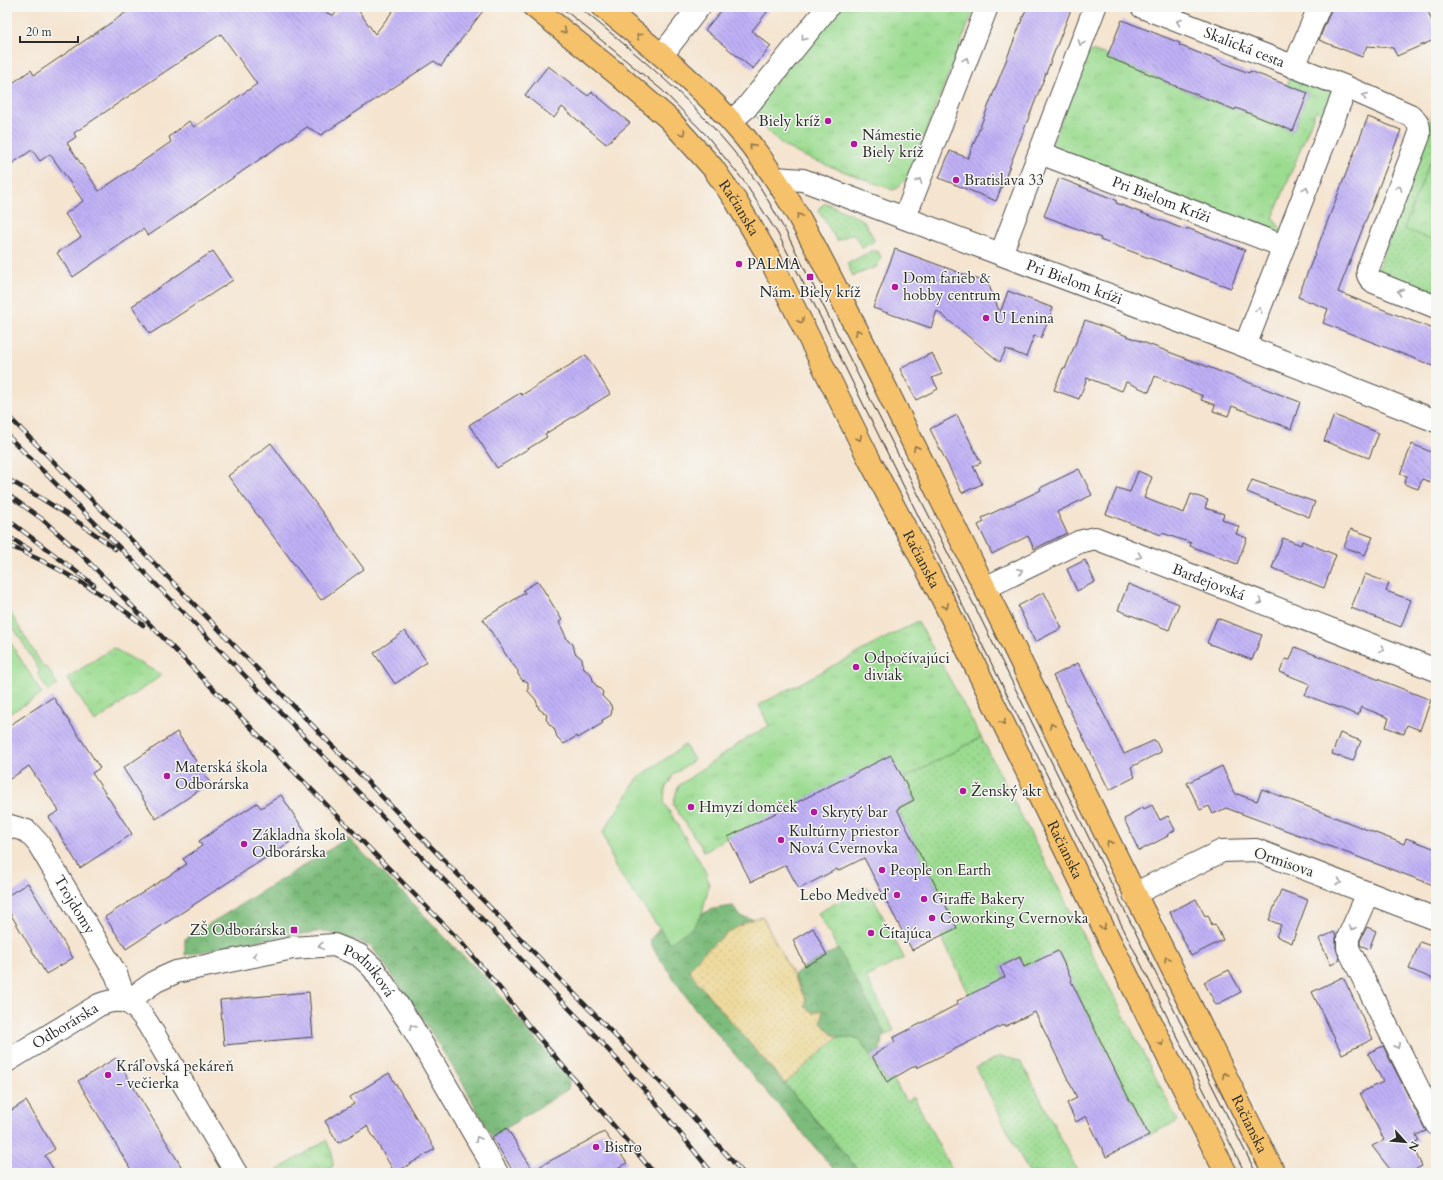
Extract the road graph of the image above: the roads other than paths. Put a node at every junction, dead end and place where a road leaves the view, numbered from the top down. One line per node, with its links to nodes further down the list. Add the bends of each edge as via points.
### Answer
1 (534, 7): 32 (main road, Račianska, one-way to 32, via 669,119 714,168 744,213 771,261 869,459 943,600)
2 (603, 7): 9 (main road, Račianska, one-way to 2)
3 (699, 7): 9 (street)
4 (828, 7): 12 (street, one-way to 12, via 746,108)
5 (986, 7): 15 (street, one-way to 5)
6 (1095, 7): 13 (street, one-way to 13)
7 (1142, 7): 10 (street, Skalická cesta, one-way to 7)
8 (1319, 7): 10 (street)
9 (662, 55): 12 (main road, Račianska, via 704,92)
10 (1294, 67): 11 (street, Skalická cesta)
11 (1346, 87): 16 (street, one-way to 11); 18 (street, Skalická cesta, one-way to 11, via 1374,282 1367,274 1419,136 1419,123 1410,114)
12 (731, 121): 14 (main road, Račianska, one-way to 12)
13 (1040, 153): 16 (street, Pri Bielom Kríži); 17 (street)
14 (775, 178): 15 (street, via 803,180); 21 (main road, Račianska, one-way to 14, via 806,228)
15 (905, 217): 17 (street, Pri Bielom kríži)
16 (1283, 246): 19 (street, one-way to 16)
17 (1001, 254): 19 (street, Pri Bielom kríži)
18 (1436, 307)
19 (1245, 346): 20 (street, Pri Bielom kríži)
20 (1436, 421)
21 (985, 588): 22 (street, Bardejovská, one-way to 22, via 1079,542 1095,538); 25 (main road, Račianska, one-way to 21)
22 (1436, 670)
23 (7, 825): 27 (street, Trojdomy, via 26,831 38,843 116,974)
24 (1368, 893): 25 (street, Ormisova, one-way to 24, via 1222,851 1256,850); 26 (street, Ormisova); 29 (street, one-way to 29, via 1348,938 1348,948)
25 (1134, 894): 33 (main road, Račianska, one-way to 25)
26 (1436, 919)
27 (126, 1002): 28 (street, Odborárska, via 118,1000 99,1005); 30 (street, via 141,1012); 31 (street, Podniková, one-way to 27, via 411,1025 373,968 359,955 334,945 293,948 176,972 156,981)
28 (7, 1061)
29 (1436, 1124)
30 (236, 1173)
31 (497, 1173)
32 (1226, 1173)
33 (1274, 1173)

